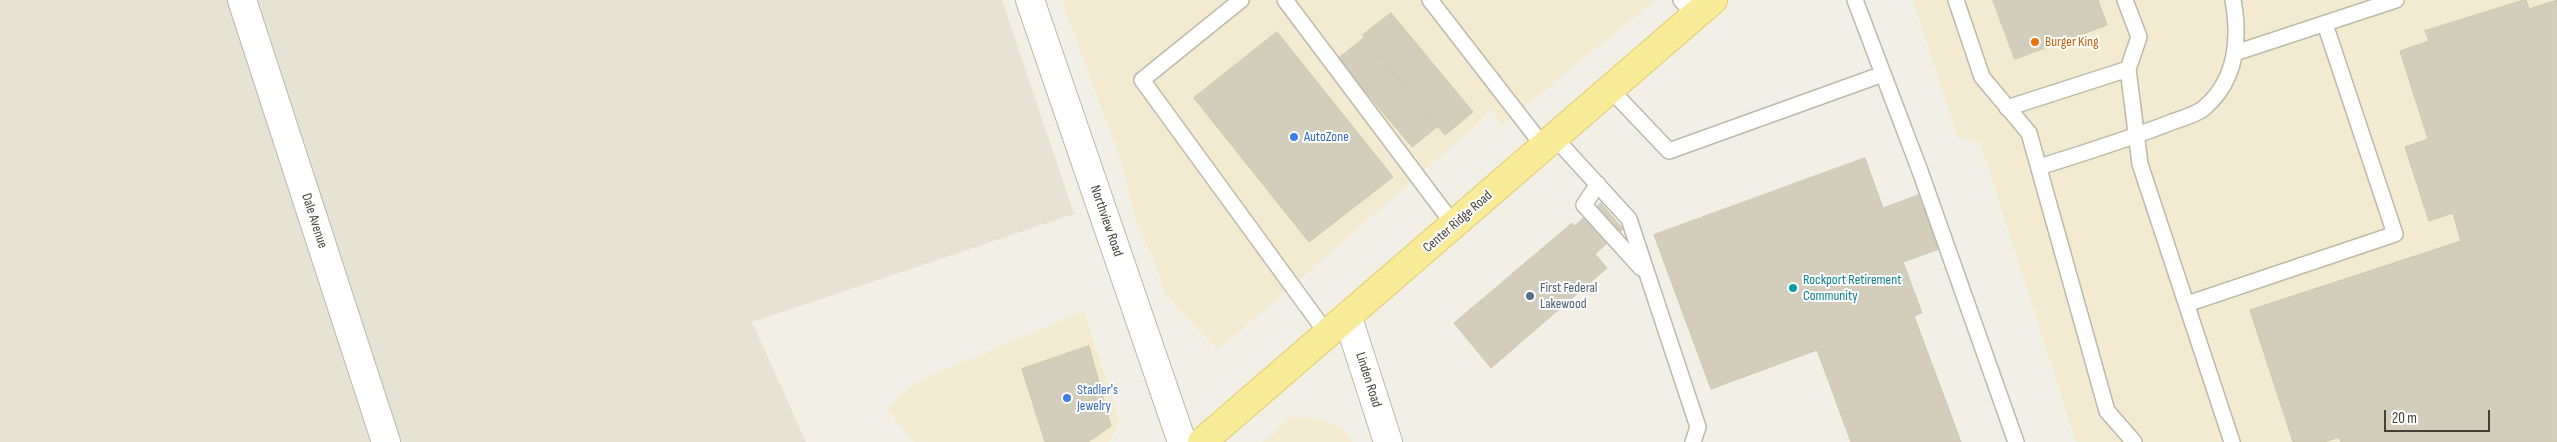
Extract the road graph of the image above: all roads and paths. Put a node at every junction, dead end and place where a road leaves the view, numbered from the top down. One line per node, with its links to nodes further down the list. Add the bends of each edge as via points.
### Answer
1 (242, 0): 27 (street, Dale Avenue)
2 (1030, 0): 28 (street, Northview Road)
3 (1240, 0): 26 (lane, via 1142,80)
4 (1285, 0): 22 (lane)
5 (1430, 0): 19 (lane)
6 (1855, 0): 15 (lane)
7 (1956, 0): 17 (lane, via 1982,76)
8 (2125, 0): 14 (lane, via 2139,37)
9 (2233, 0): 13 (lane, via 2238,28)
10 (2396, 0): 12 (lane)
11 (1696, 5): 16 (main road, Center Ridge Road)
12 (2325, 24): 13 (lane); 24 (lane, via 2395,234)
13 (2235, 53): 18 (lane, via 2226,82 2203,109)
14 (2128, 69): 17 (lane); 18 (lane)
15 (1883, 74): 16 (lane, via 1668,151); 32 (lane)
16 (1610, 90): 19 (main road, Center Ridge Road)
17 (2007, 108): 20 (lane, via 2029,133)
18 (2138, 135): 20 (lane); 24 (lane, via 2140,164)
19 (1550, 142): 21 (lane); 22 (main road, Center Ridge Road)
20 (2039, 167): 33 (lane, via 2107,411)
21 (1598, 184): 23 (lane, via 1629,219); 23 (lane, via 1584,205)
22 (1454, 225): 25 (main road, Center Ridge Road)
23 (1645, 273): 31 (lane, via 1698,427)
24 (2187, 304): 34 (lane)
25 (1348, 318): 26 (main road, Center Ridge Road); 30 (street, Linden Road)
26 (1328, 335): 29 (main road, Center Ridge Road)
27 (386, 442)
28 (1182, 442)
29 (1202, 442)
30 (1388, 442)
31 (1693, 442)
32 (2016, 442)
33 (2134, 442)
34 (2232, 442)

